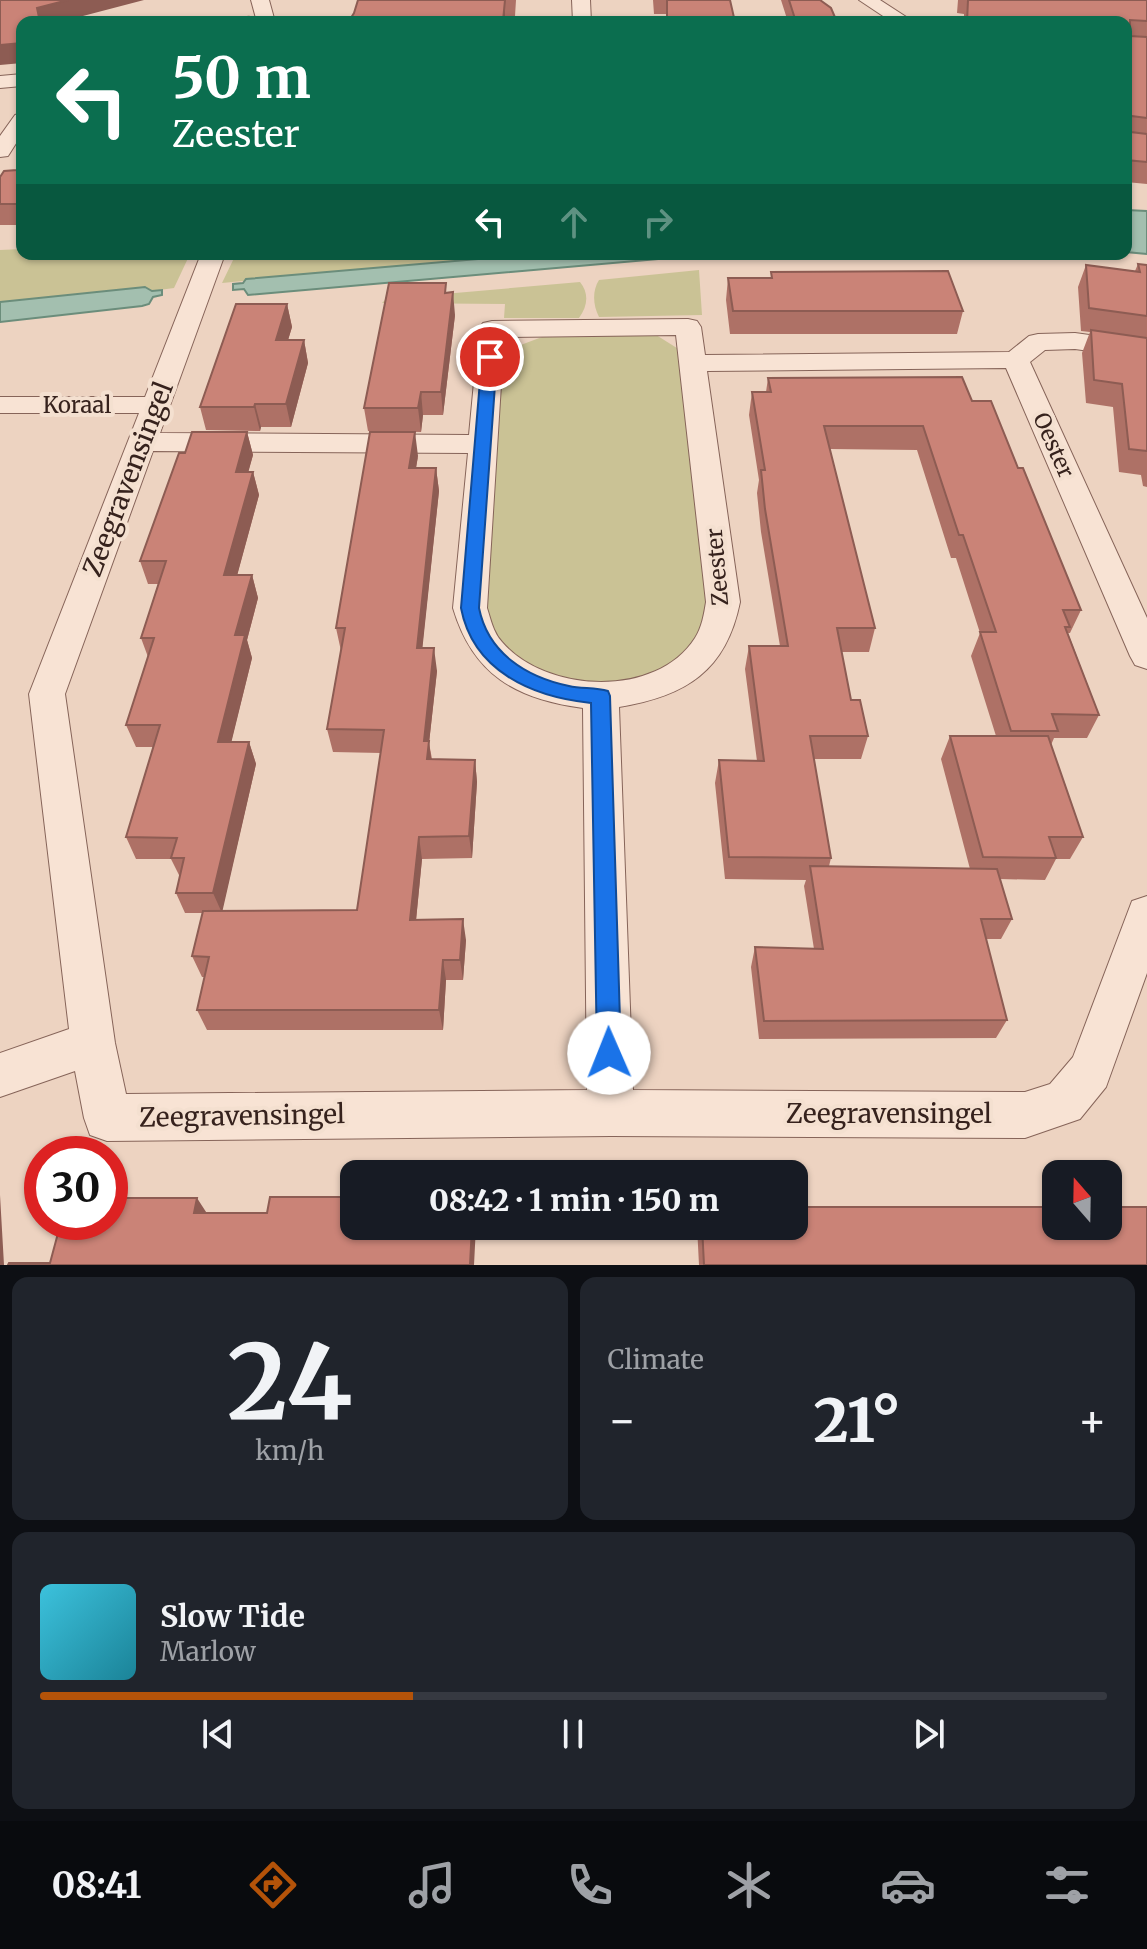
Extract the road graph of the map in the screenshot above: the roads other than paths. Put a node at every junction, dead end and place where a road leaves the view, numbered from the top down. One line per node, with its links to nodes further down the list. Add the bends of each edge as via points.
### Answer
1 (868, 0): 2 (street)
2 (895, 16)
3 (16, 128): 4 (street)
4 (0, 151)
5 (211, 260): 10 (street, Zeegravensingel)
6 (1147, 351): 7 (street, via 1075,341 1038,342)
7 (1016, 360): 8 (street); 12 (street, Oester)
8 (694, 363): 11 (street, Zeester, via 688,327 492,329); 13 (street, Zeester, via 723,602 721,622 713,642 679,675 654,686)
9 (0, 405): 10 (street, Koraal)
10 (148, 424): 11 (street); 15 (street, Zeegravensingel, via 47,694)
11 (482, 444): 13 (street, Zeester, via 470,608 474,627 483,645 518,676 568,693)
12 (1147, 656)
13 (601, 696): 17 (street)
14 (1147, 914): 17 (street, Zeegravensingel, via 1090,1071 1064,1103 1044,1111)
15 (93, 1043): 16 (street); 17 (street, Zeegravensingel, via 107,1118)
16 (0, 1075)
17 (611, 1113)

